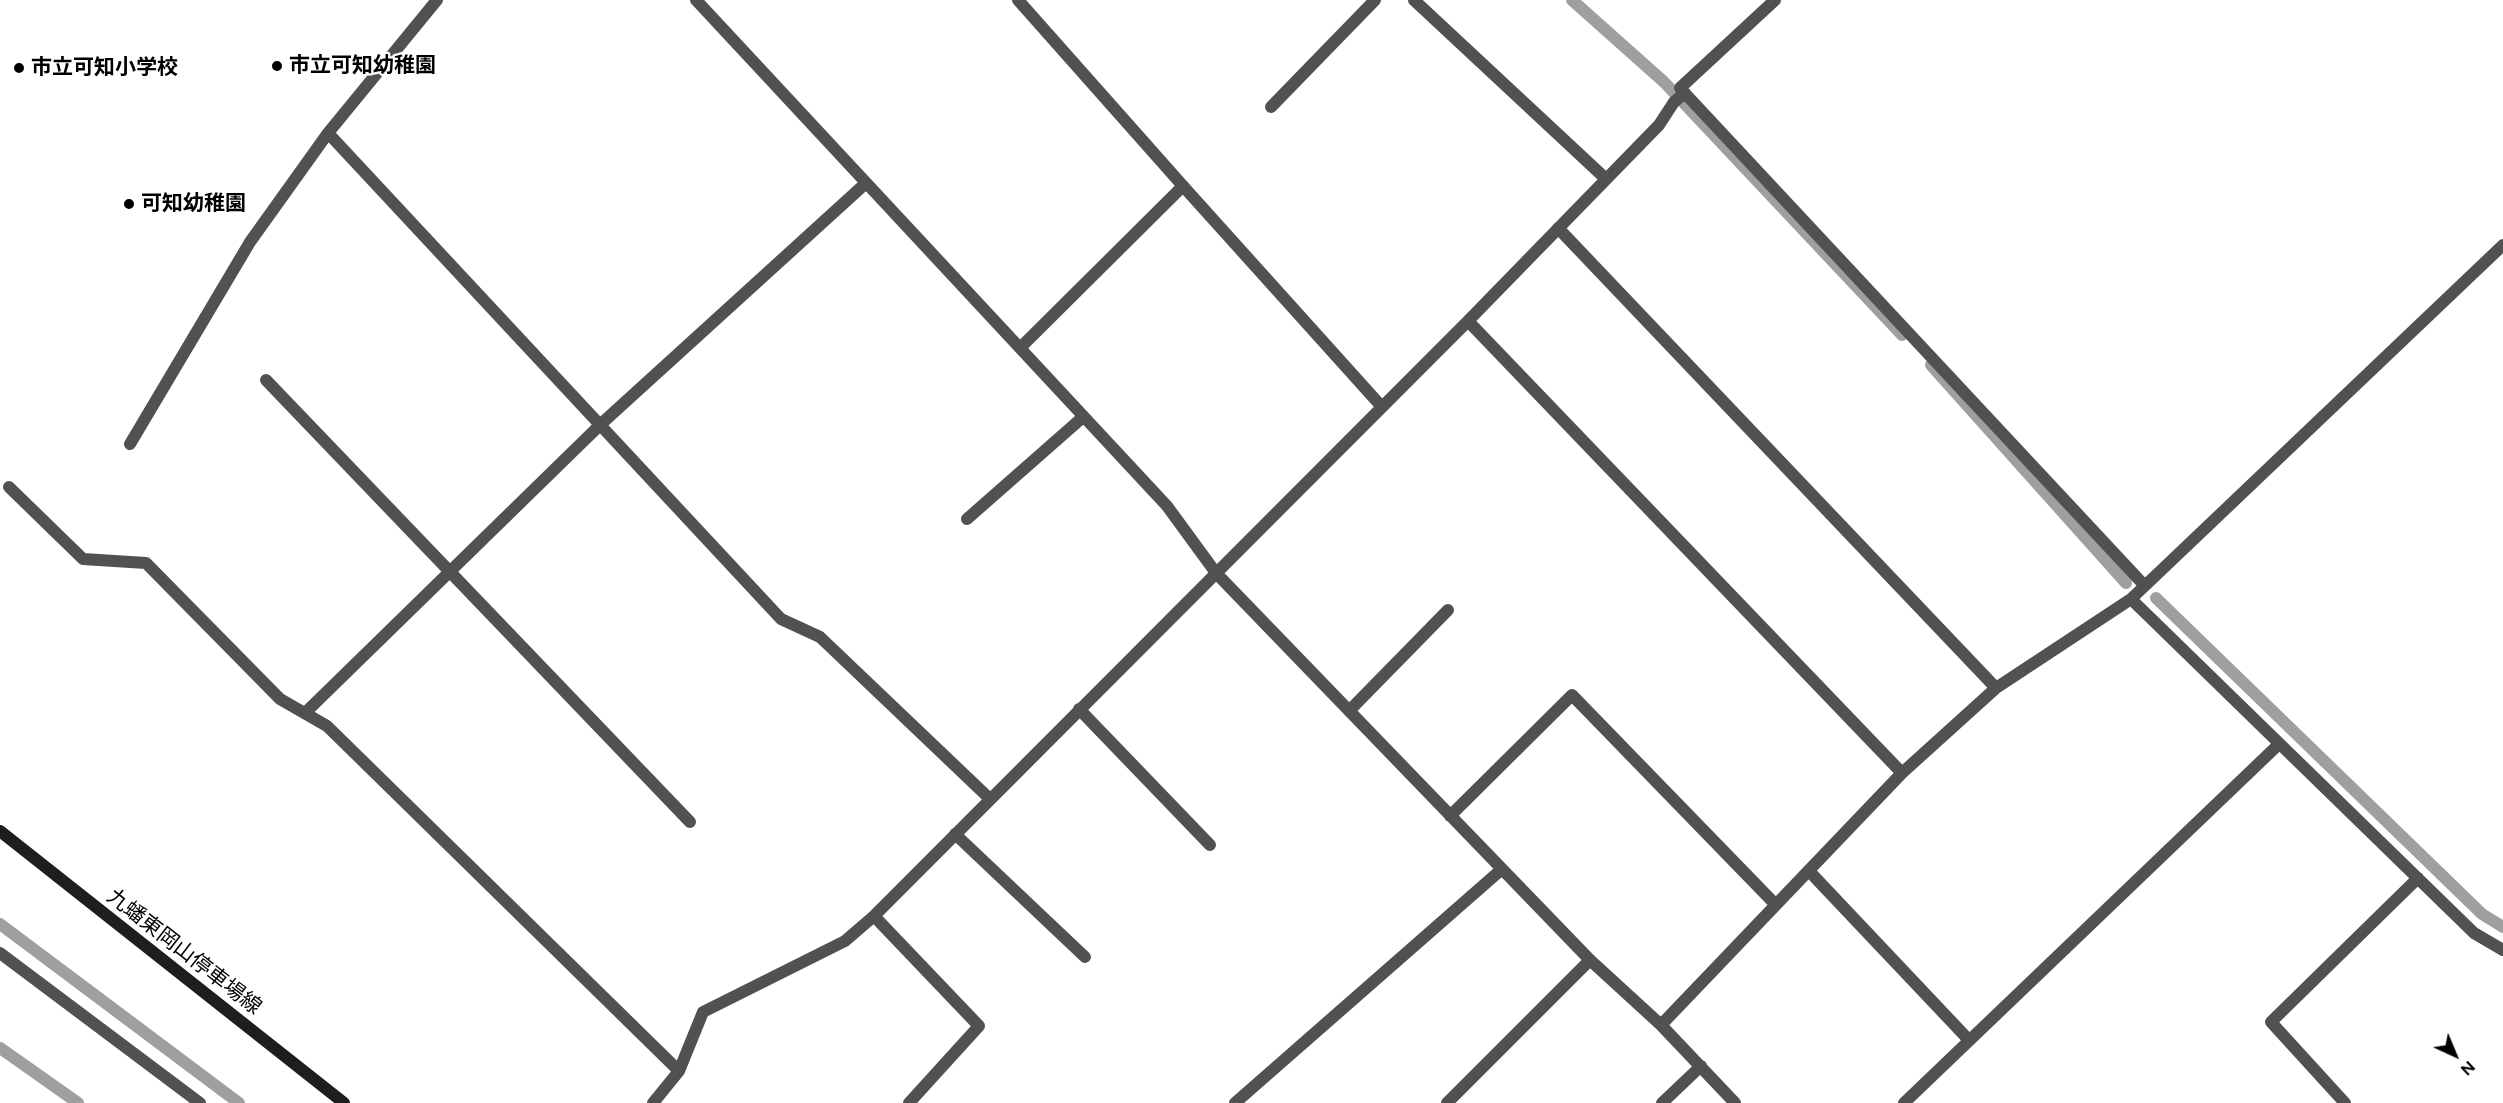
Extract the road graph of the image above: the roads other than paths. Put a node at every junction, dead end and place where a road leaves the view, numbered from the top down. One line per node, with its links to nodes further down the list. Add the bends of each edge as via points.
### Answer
1 (437, 0): 9 (street)
2 (696, 0): 11 (street)
3 (1018, 0): 12 (street)
4 (1375, 0): 8 (street)
5 (1414, 0): 10 (street)
6 (1775, 0): 7 (street, via 1680,88)
7 (1680, 97): 10 (street, via 1659,125); 26 (street)
8 (1272, 107)
9 (328, 133): 20 (street); 21 (street, via 250,242)
10 (1606, 179): 13 (street)
11 (866, 183): 16 (street); 20 (street)
12 (1183, 186): 16 (street); 18 (street)
13 (1558, 228): 15 (street); 29 (street)
14 (2503, 245): 26 (street)
15 (1468, 321): 18 (street); 34 (street)
16 (1020, 348): 19 (street)
17 (266, 380): 24 (street)
18 (1382, 407): 25 (street)
19 (1083, 417): 23 (street); 25 (street, via 1167,506)
20 (601, 424): 24 (street); 35 (street, via 781,619 820,637)
21 (130, 444)
22 (9, 487): 32 (street, via 83,559 146,563 280,699)
23 (967, 519)
24 (451, 573): 32 (street); 37 (street)
25 (1216, 573): 30 (street); 31 (street)
26 (2144, 585): 27 (street)
27 (2131, 598): 29 (street); 33 (street)
28 (1448, 610): 31 (street)
29 (1996, 688): 34 (street)
30 (1079, 709): 35 (street); 40 (street)
31 (1349, 711): 36 (street)
32 (305, 714): 53 (street, via 327,726)
33 (2278, 745): 43 (street); 51 (street)
34 (1902, 774): 42 (street)
35 (990, 799): 39 (street)
36 (1450, 816): 41 (street); 44 (street, via 1572,695)
37 (690, 822)
38 (0, 831): 55 (main road, 九蟠東岡山停車場線)
39 (955, 834): 45 (street); 48 (street)
40 (1210, 845)
41 (1502, 869): 49 (street); 58 (street)
42 (1809, 871): 44 (street); 51 (street)
43 (2418, 878): 46 (street, via 2474,933); 63 (street, via 2271,1022)
44 (1776, 904): 50 (street)
45 (874, 916): 53 (street, via 845,941 703,1012); 57 (street, via 979,1026)
46 (2503, 950)
47 (0, 953): 54 (street)
48 (1085, 957)
49 (1590, 960): 50 (street); 59 (street)
50 (1661, 1025): 52 (street)
51 (1970, 1040): 62 (street)
52 (1701, 1066): 60 (street); 61 (street)
53 (679, 1071): 56 (street)
54 (200, 1103)
55 (344, 1103)
56 (653, 1103)
57 (909, 1103)
58 (1235, 1103)
59 (1447, 1103)
60 (1662, 1103)
61 (1734, 1103)
62 (1904, 1103)
63 (2345, 1103)

